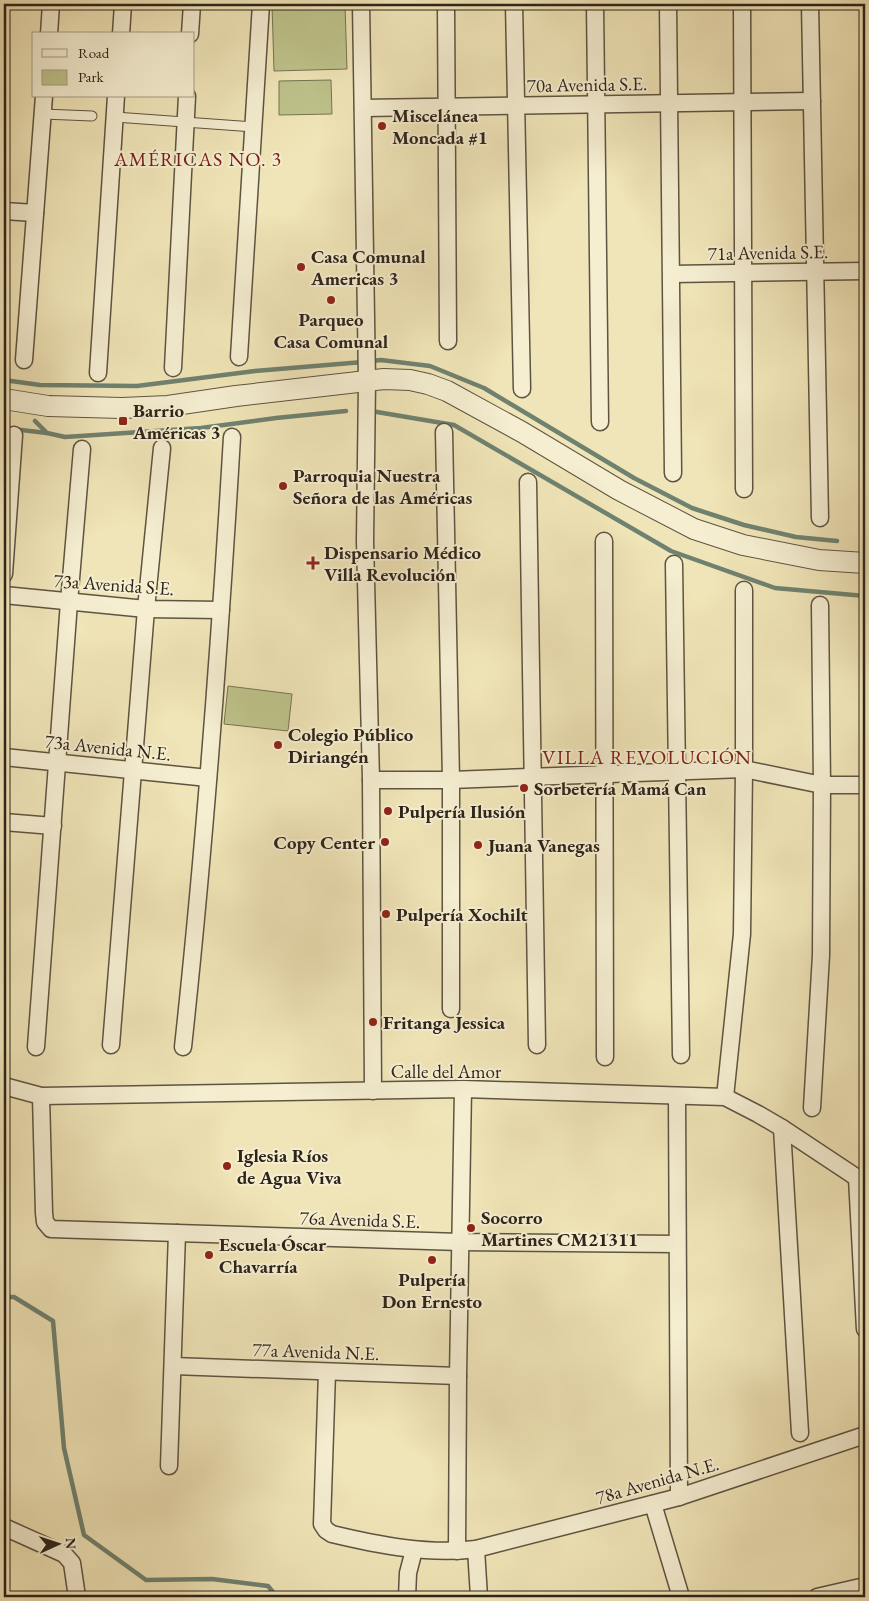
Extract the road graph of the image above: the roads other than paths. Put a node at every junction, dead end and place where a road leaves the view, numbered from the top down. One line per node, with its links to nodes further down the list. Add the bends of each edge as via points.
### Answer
1 (51, 4): 12 (street)
2 (123, 4): 13 (street)
3 (192, 4): 14 (street)
4 (261, 4): 29 (street)
5 (361, 4): 24 (street)
6 (446, 4): 22 (street)
7 (514, 4): 23 (street)
8 (595, 4): 21 (street)
9 (668, 4): 20 (street)
10 (742, 4): 19 (street)
11 (810, 4): 18 (street)
12 (49, 32)
13 (121, 32)
14 (190, 32)
15 (44, 98): 25 (street)
16 (116, 98): 27 (street)
17 (187, 98): 28 (street)
18 (812, 101): 19 (street, 70a Avenida S.E.); 32 (street)
19 (742, 102): 20 (street, 70a Avenida S.E.); 34 (street)
20 (670, 103): 21 (street, 70a Avenida S.E.); 35 (street)
21 (596, 104): 23 (street, 70a Avenida S.E.); 44 (street)
22 (447, 106): 23 (street, 70a Avenida S.E.); 24 (street, 70a Avenida S.E.); 36 (street)
23 (516, 106): 42 (street)
24 (363, 108): 40 (street)
25 (43, 114): 26 (lane); 31 (street)
26 (92, 116)
27 (115, 117): 28 (lane); 41 (street)
28 (186, 122): 29 (lane); 39 (street)
29 (254, 127): 37 (street)
30 (4, 211): 31 (street)
31 (35, 214): 38 (street)
32 (816, 271): 33 (street, 71a Avenida S.E.); 34 (street, 71a Avenida S.E.); 53 (street)
33 (865, 271)
34 (743, 273): 35 (street, 71a Avenida S.E.); 52 (street)
35 (672, 274): 50 (street)
36 (448, 341)
37 (239, 357)
38 (24, 360)
39 (173, 368)
40 (366, 368): 43 (street, via 236,396 168,406 48,406); 55 (street, via 384,379 410,380 447,391 619,490 694,529 743,545 819,560); 72 (street, via 365,541)
41 (98, 373)
42 (522, 389)
43 (4, 399)
44 (600, 422)
45 (444, 432): 73 (street)
46 (14, 435): 57 (street)
47 (232, 437): 63 (street)
48 (162, 448): 62 (street)
49 (82, 449): 60 (street)
50 (673, 473)
51 (528, 482): 70 (street)
52 (744, 489)
53 (820, 518)
54 (604, 541): 69 (street)
55 (865, 563)
56 (674, 564): 68 (street)
57 (4, 574)
58 (744, 590): 66 (street)
59 (4, 595): 60 (street, 73a Avenida S.E.)
60 (69, 602): 62 (street, 73a Avenida S.E.); 65 (street)
61 (820, 604): 75 (street)
62 (146, 609): 63 (street, 73a Avenida S.E.); 67 (street)
63 (222, 610): 71 (street)
64 (4, 756): 65 (street, 73a Avenida N.E.)
65 (58, 762): 67 (street, 73a Avenida N.E.); 77 (street)
66 (744, 769): 68 (street); 75 (street); 90 (street, via 742,934)
67 (133, 770): 71 (street, 73a Avenida N.E.); 79 (street)
68 (677, 772): 69 (street); 83 (street)
69 (604, 774): 70 (street); 84 (street)
70 (533, 777): 73 (street); 80 (street)
71 (208, 778): 82 (street)
72 (371, 780): 73 (street); 87 (street)
73 (451, 780): 78 (street)
74 (865, 785): 75 (street)
75 (822, 786): 91 (street, via 821,955)
76 (4, 822): 77 (street)
77 (53, 826): 81 (street)
78 (451, 1009)
79 (110, 1045)
80 (537, 1045)
81 (36, 1047)
82 (183, 1047)
83 (681, 1055)
84 (605, 1057)
85 (4, 1086): 88 (street, Calle del Amor)
86 (463, 1089): 87 (street, Calle del Amor); 89 (street, Calle del Amor); 95 (street)
87 (373, 1091): 88 (street, Calle del Amor)
88 (41, 1096): 94 (street, 76a Avenida S.E., via 45,1222 51,1229)
89 (677, 1096): 90 (street, Calle del Amor); 96 (street)
90 (725, 1097): 92 (street, Calle del Amor)
91 (812, 1108)
92 (782, 1128): 93 (street, Calle del Amor); 101 (street)
93 (861, 1180): 97 (street)
94 (177, 1233): 95 (street, 76a Avenida S.E.); 98 (street)
95 (460, 1242): 96 (street, 76a Avenida S.E.); 100 (street)
96 (677, 1244): 104 (street)
97 (865, 1329)
98 (173, 1366): 99 (street, 77a Avenida N.E.); 103 (street)
99 (327, 1372): 100 (street, 77a Avenida N.E.); 108 (street, 78a Avenida N.E., via 322,1524 332,1534)
100 (458, 1376): 109 (street)
101 (800, 1432)
102 (865, 1435): 104 (street, 78a Avenida N.E.)
103 (169, 1466)
104 (678, 1497): 105 (street, 78a Avenida N.E.)
105 (653, 1504): 107 (street, 78a Avenida N.E.); 114 (street)
106 (4, 1527): 111 (street, via 64,1554 72,1563)
107 (476, 1549): 109 (street, 78a Avenida N.E.); 113 (street)
108 (414, 1550): 109 (street, 78a Avenida N.E.); 112 (street, via 408,1573)
109 (457, 1552)
110 (865, 1586): 115 (street)
111 (77, 1597)
112 (407, 1597)
113 (479, 1597)
114 (681, 1597)
115 (817, 1597)

